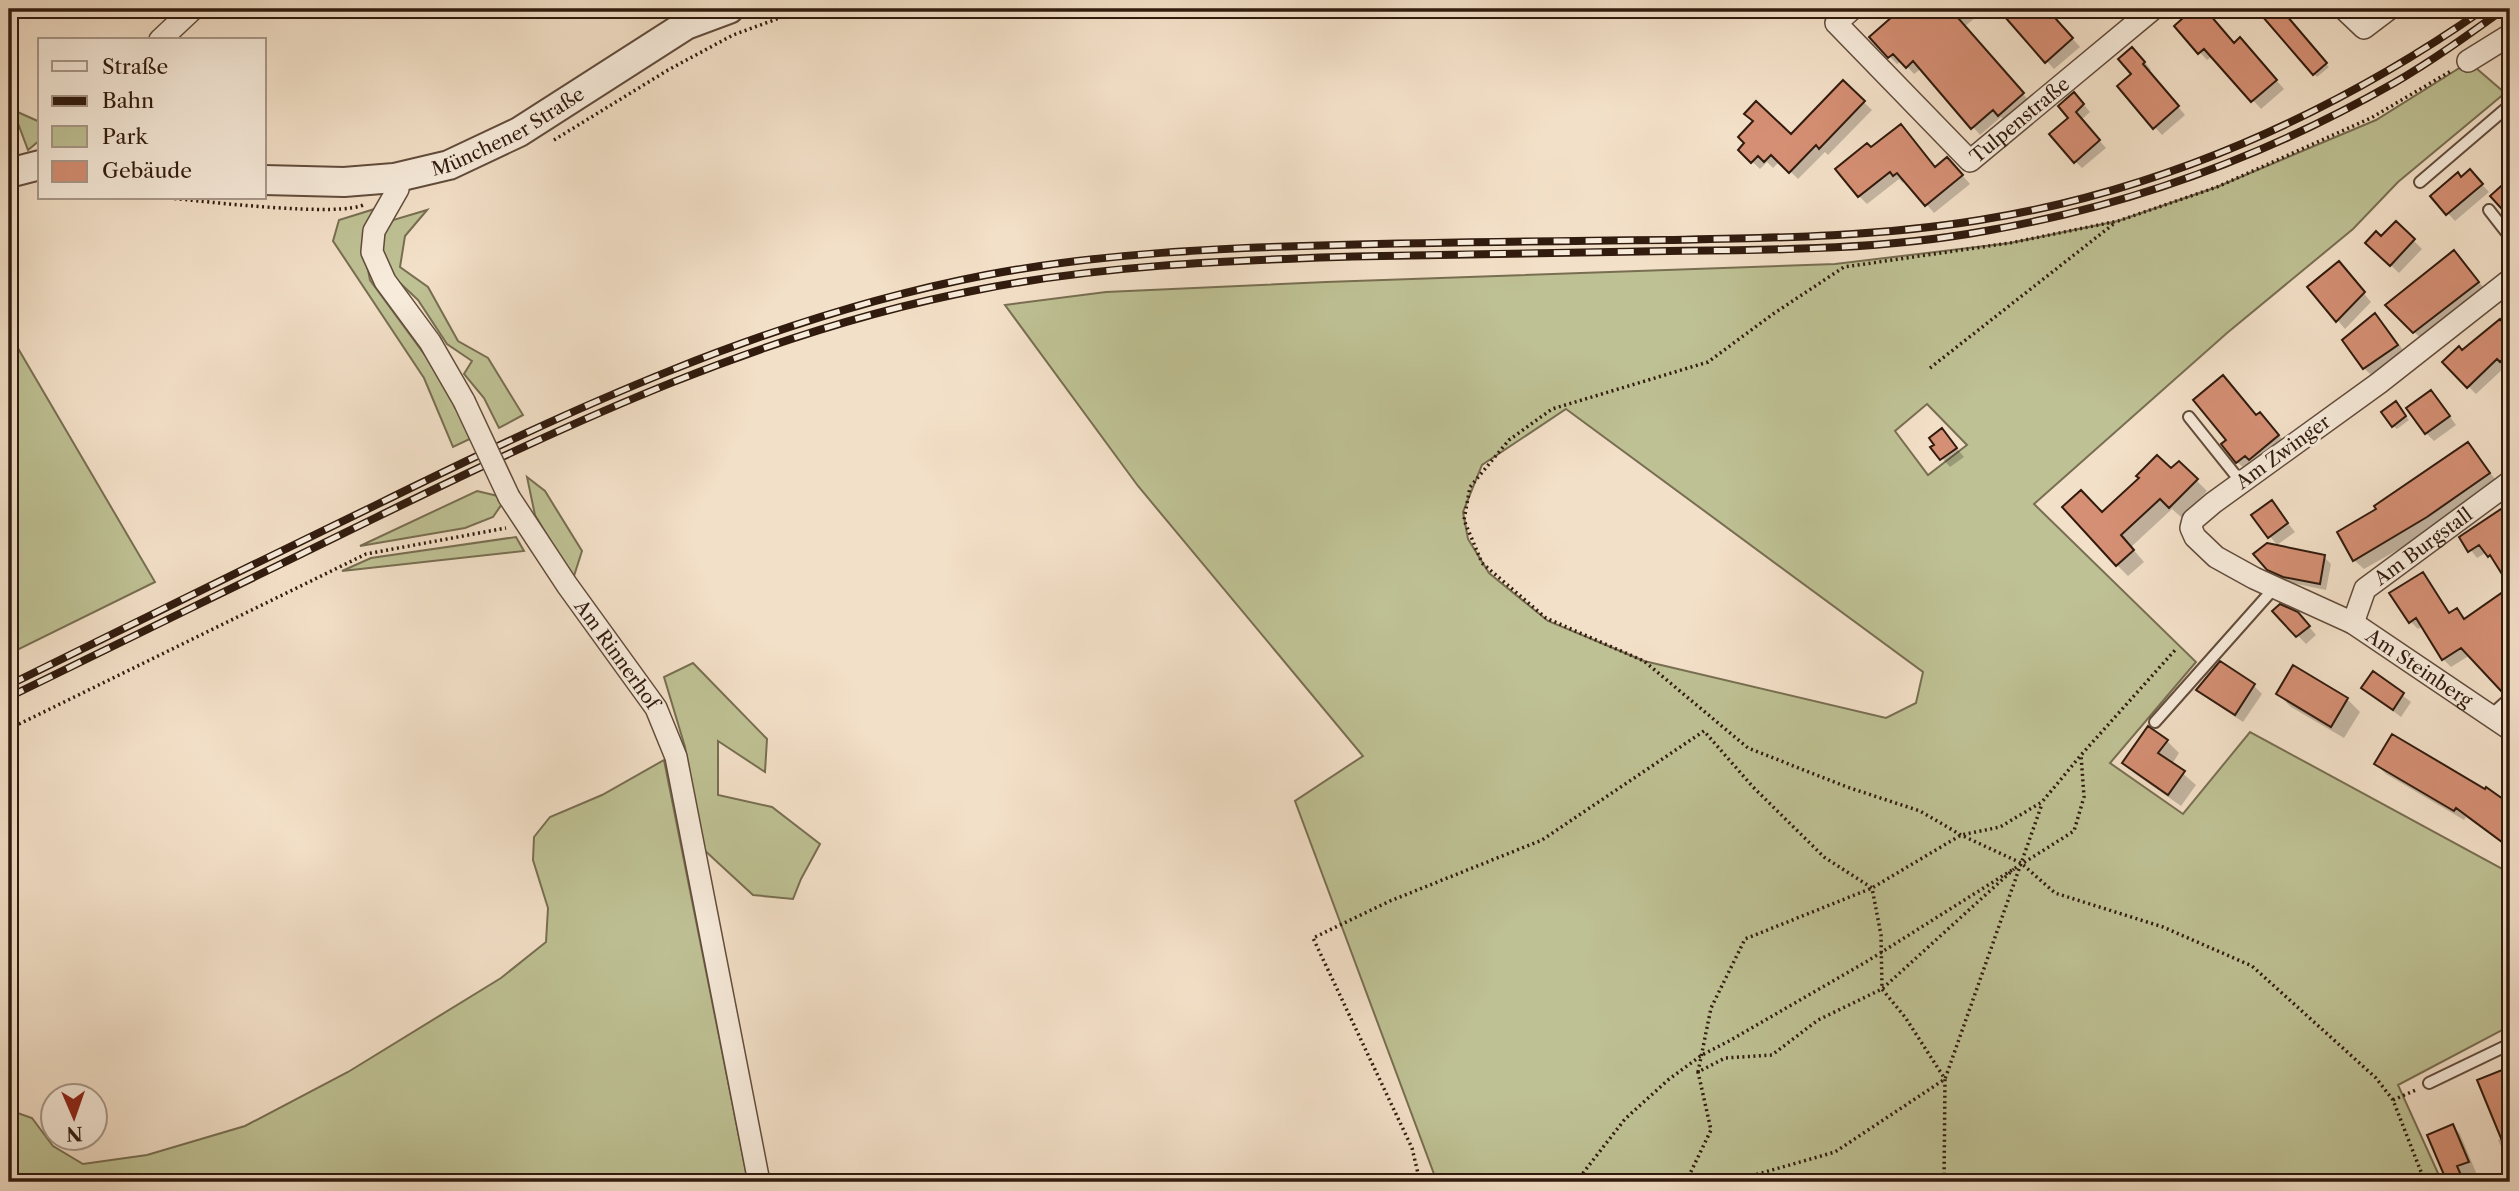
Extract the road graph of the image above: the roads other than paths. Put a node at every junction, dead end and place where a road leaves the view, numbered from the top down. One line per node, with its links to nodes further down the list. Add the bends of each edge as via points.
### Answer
1 (193, 9): 8 (street)
2 (729, 9): 13 (street, Münchener Straße, via 686,25 519,132 449,165)
3 (1852, 9): 4 (street, Tulpenstraße, via 1836,23 1970,161)
4 (2153, 9)
5 (2344, 9): 6 (street, via 2364,28)
6 (2389, 9)
7 (2510, 37): 9 (street)
8 (161, 38)
9 (2468, 61)
10 (2510, 104): 15 (lane)
11 (38, 166): 12 (street)
12 (9, 173)
13 (394, 178): 14 (street, Münchener Straße, via 344,183); 31 (street, Am Rinnerhof, bridge, via 398,189 374,231 372,252 385,281 430,342 526,524 656,708 676,757)
14 (266, 180)
15 (2420, 182)
16 (2488, 211): 17 (lane)
17 (2510, 237)
18 (2510, 280): 20 (street, Am Zwinger, via 2379,383)
19 (2189, 417): 20 (lane)
20 (2241, 482): 22 (street, Am Zwinger, via 2193,520 2194,537 2216,557)
21 (2510, 482): 24 (street, Am Burgstall, via 2365,589)
22 (2276, 586): 23 (street, Am Zwinger); 27 (lane)
23 (2328, 611): 24 (street, Am Steinberg)
24 (2353, 624): 26 (street, Am Steinberg)
25 (2510, 698): 26 (lane)
26 (2490, 716): 28 (street, Am Steinberg)
27 (2155, 722)
28 (2510, 729)
29 (2510, 1044): 30 (lane)
30 (2429, 1083)
31 (759, 1182)

